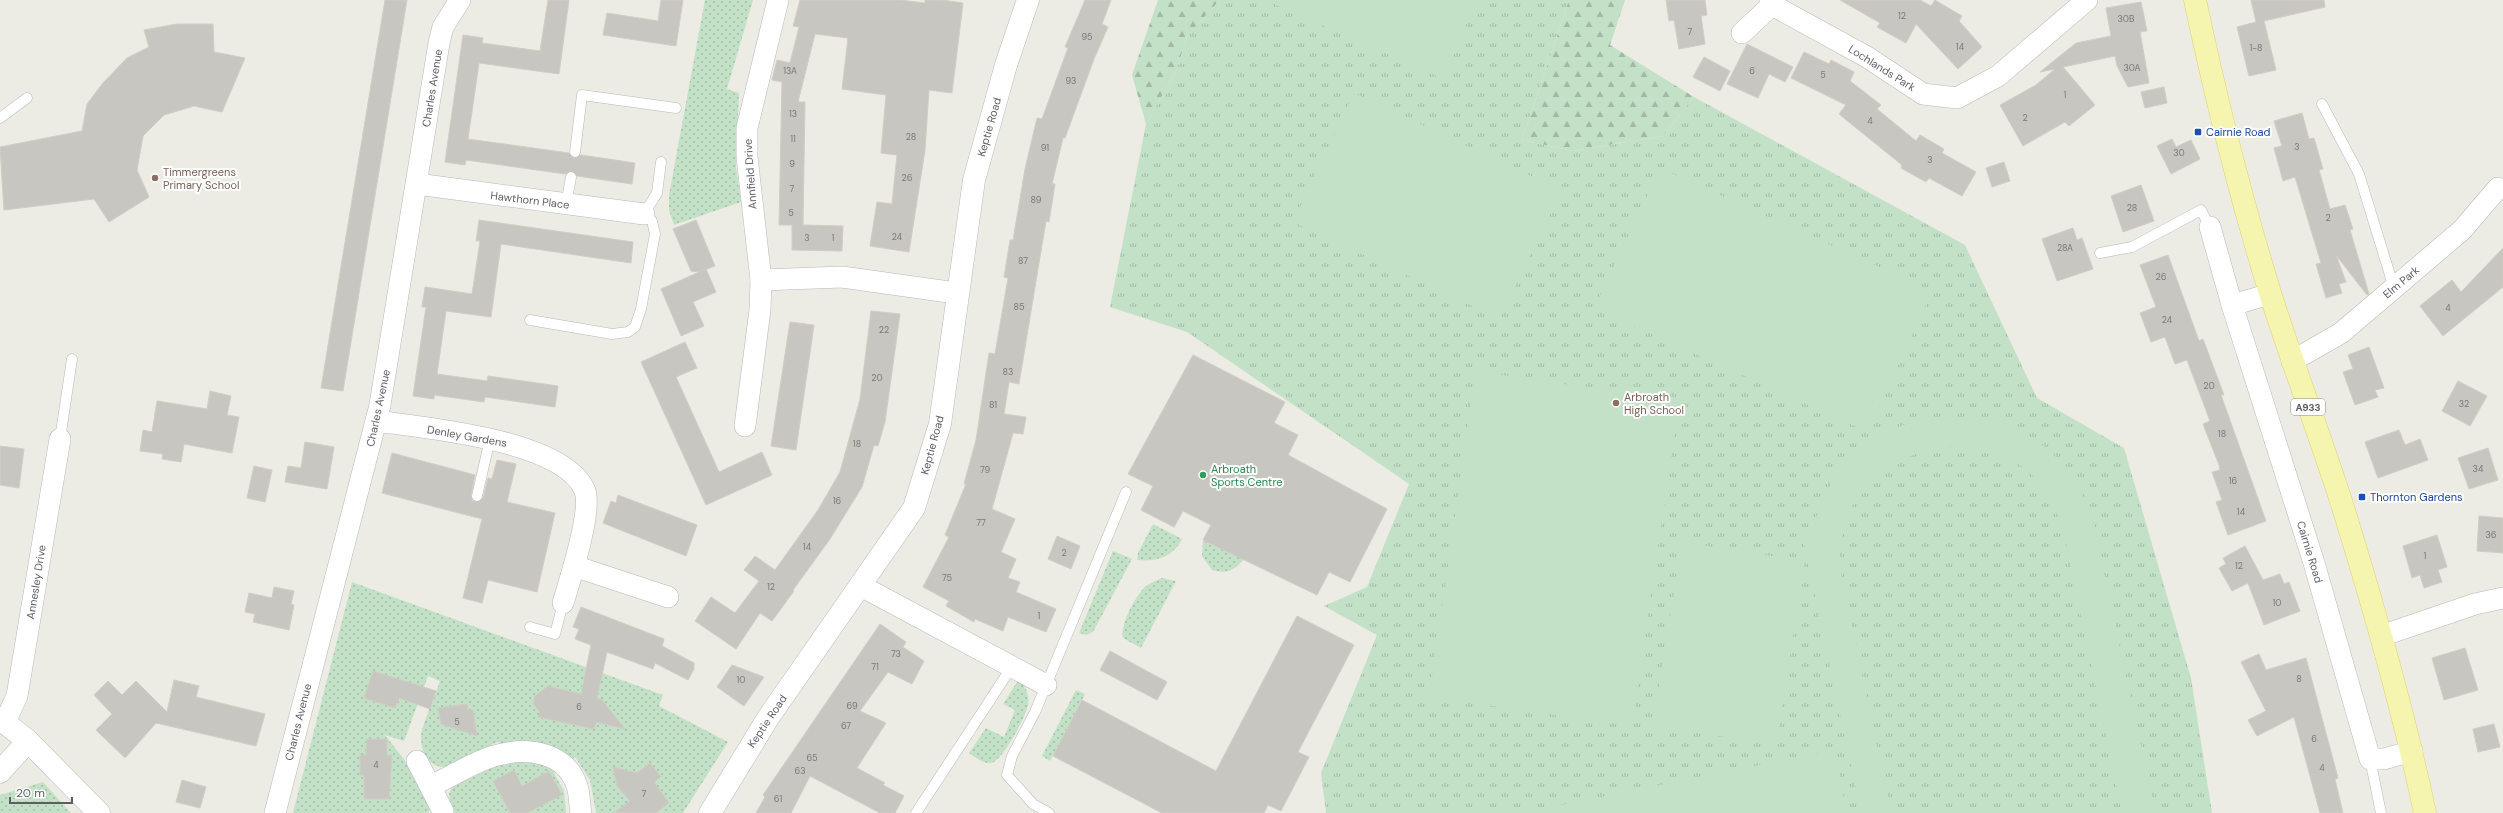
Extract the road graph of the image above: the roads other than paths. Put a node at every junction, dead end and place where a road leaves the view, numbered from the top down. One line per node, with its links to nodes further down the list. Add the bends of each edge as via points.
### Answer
1 (460, 0): 15 (street, Charles Avenue, via 443,26 439,42)
2 (778, 0): 21 (street, Annfield Drive, via 747,128 749,185)
3 (1028, 0): 23 (main road, Keptie Road, via 1006,65 974,180)
4 (2086, 0): 6 (street, Lochlands Park, via 1998,76 1956,98 1923,94 1867,57)
5 (2195, 0): 24 (main road, A933, via 2222,118)
6 (1771, 2): 7 (street, Lochlands Park)
7 (1742, 34)
8 (27, 98): 11 (lane)
9 (2322, 104): 22 (lane, via 2359,174)
10 (676, 108): 12 (lane, via 582,95)
11 (0, 118)
12 (574, 152)
13 (661, 162): 18 (lane, via 657,193)
14 (571, 177): 17 (lane)
15 (416, 184): 17 (street, Hawthorn Place); 29 (street, Charles Avenue)
16 (2500, 184): 22 (street, Elm Park, via 2462,230)
17 (566, 205): 18 (street, Hawthorn Place)
18 (644, 214): 26 (lane, via 652,221 655,234 641,309 635,326 628,332 612,334)
19 (2210, 227): 20 (lane, via 2201,210 2132,247); 25 (street, Cairnie Road)
20 (2100, 253)
21 (761, 280): 23 (street, via 842,278); 30 (street, Annfield Drive, via 758,335)
22 (2394, 288): 28 (street, Elm Park, via 2341,333)
23 (956, 293): 36 (main road, Keptie Road, via 940,424 914,508)
24 (2270, 294): 25 (street); 28 (main road, A933)
25 (2232, 305): 47 (street, Cairnie Road, via 2314,563)
26 (530, 320)
27 (72, 359): 31 (lane)
28 (2292, 361): 41 (main road, A933, via 2341,501)
29 (376, 421): 32 (street, Denley Gardens); 53 (street, Charles Avenue)
30 (746, 426)
31 (60, 439): 44 (street, Annesley Drive, via 17,696)
32 (490, 439): 34 (lane); 35 (street, Denley Gardens, via 505,442 560,463 576,475 585,492 586,508)
33 (1126, 492): 43 (lane)
34 (477, 496)
35 (574, 566): 37 (street); 39 (street, Denley Gardens)
36 (862, 586): 42 (street); 55 (main road, Keptie Road, via 768,718)
37 (668, 597)
38 (2503, 598): 41 (street, via 2475,604)
39 (563, 603): 40 (lane, via 556,634)
40 (530, 628)
41 (2381, 636): 46 (main road, A933)
42 (1013, 665): 43 (street); 56 (lane)
43 (1046, 685): 57 (lane, via 1012,756 1007,775 1033,804)
44 (2, 721): 45 (main road)
45 (28, 741): 49 (main road); 52 (main road)
46 (2412, 751): 47 (street, via 2384,760); 59 (main road, A933)
47 (2370, 759): 58 (lane)
48 (417, 761): 50 (street)
49 (0, 772)
50 (432, 786): 51 (street); 54 (street, via 497,755 541,753 561,761 570,773 577,787)
51 (443, 811)
52 (99, 813)
53 (275, 813)
54 (581, 813)
55 (710, 813)
56 (916, 813)
57 (1049, 813)
58 (2380, 813)
59 (2425, 813)

